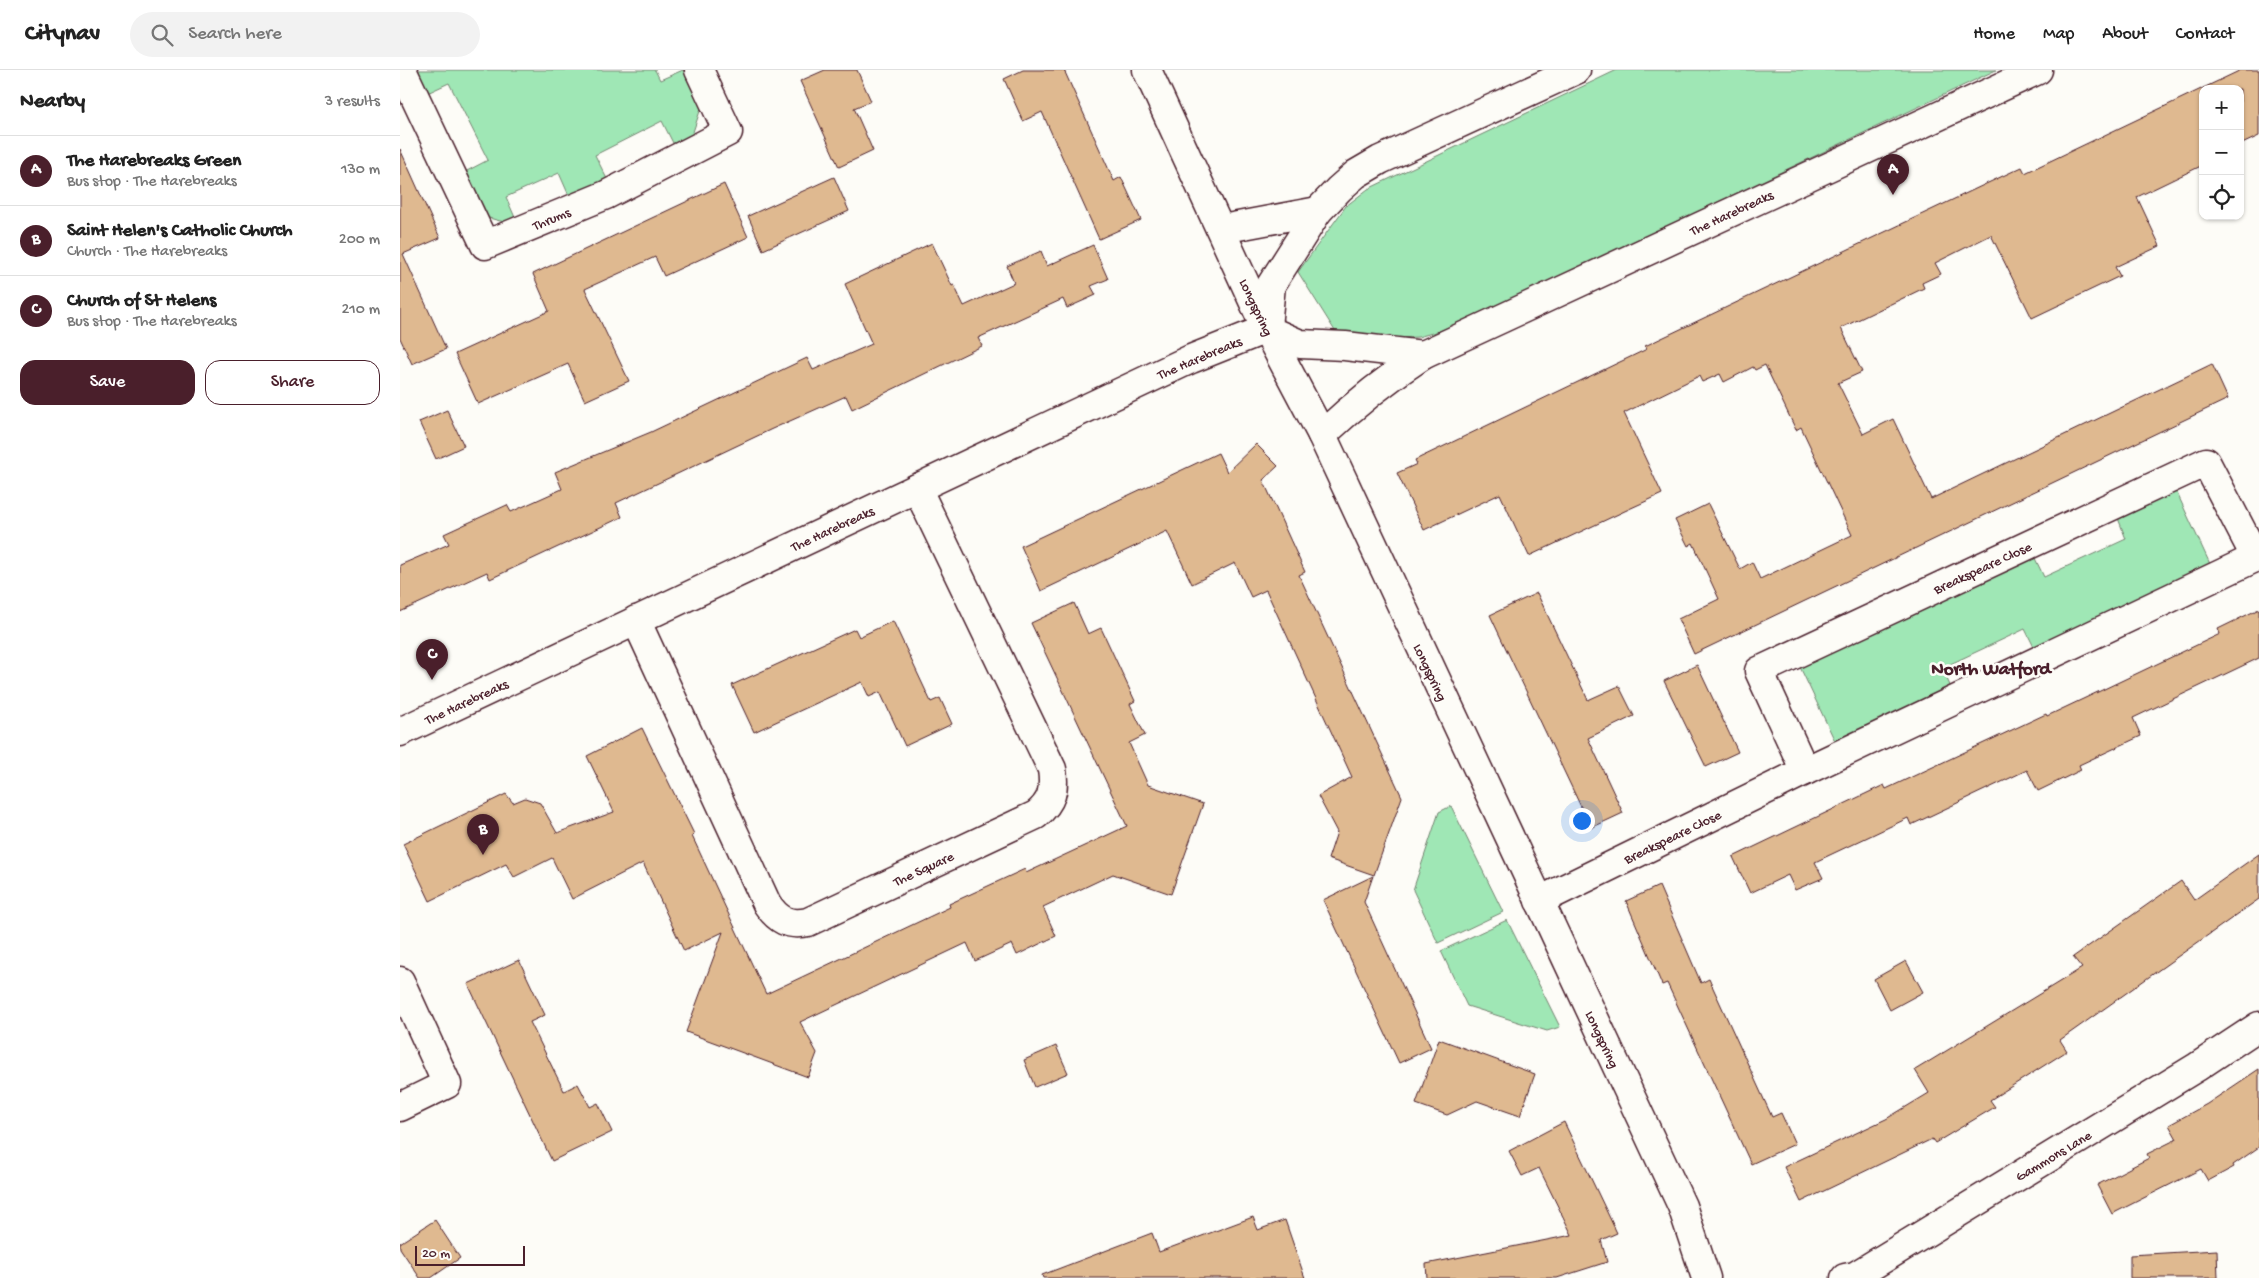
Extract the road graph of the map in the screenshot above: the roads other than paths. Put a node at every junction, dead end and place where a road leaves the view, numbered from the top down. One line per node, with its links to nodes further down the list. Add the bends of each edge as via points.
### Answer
1 (402, 70): 2 (street, Thrums, via 485,245 606,195 728,132)
2 (699, 70)
3 (1147, 70): 7 (street, Longspring)
4 (1576, 70): 6 (street, via 1380,160 1356,174)
5 (2038, 70): 9 (street, The Harebreaks)
6 (1318, 211): 7 (street); 8 (street, via 1271,285)
7 (1222, 229): 8 (street, Longspring)
8 (1266, 329): 9 (street, via 1300,344); 10 (street, Longspring); 11 (street, The Harebreaks, via 1191,359)
9 (1423, 355): 10 (street, The Harebreaks, via 1360,399)
10 (1322, 435): 16 (street, Longspring)
11 (917, 488): 13 (street, The Harebreaks); 13 (street, The Square, via 1052,769 1052,796 1036,815 808,922 785,922 776,917 767,904)
12 (2258, 557): 15 (street, Breakspeare Close); 15 (street, Breakspeare Close, via 2206,462 1759,671)
13 (636, 620): 14 (street, The Harebreaks)
14 (400, 732)
15 (1805, 771): 16 (street, Breakspeare Close)
16 (1539, 901): 20 (street, Longspring, via 1682,1206)
17 (400, 981): 19 (street, via 447,1084)
18 (2259, 1026): 21 (street, Gammons Lane, via 1855,1276)
19 (400, 1107)
20 (1706, 1278)
21 (1845, 1278)

